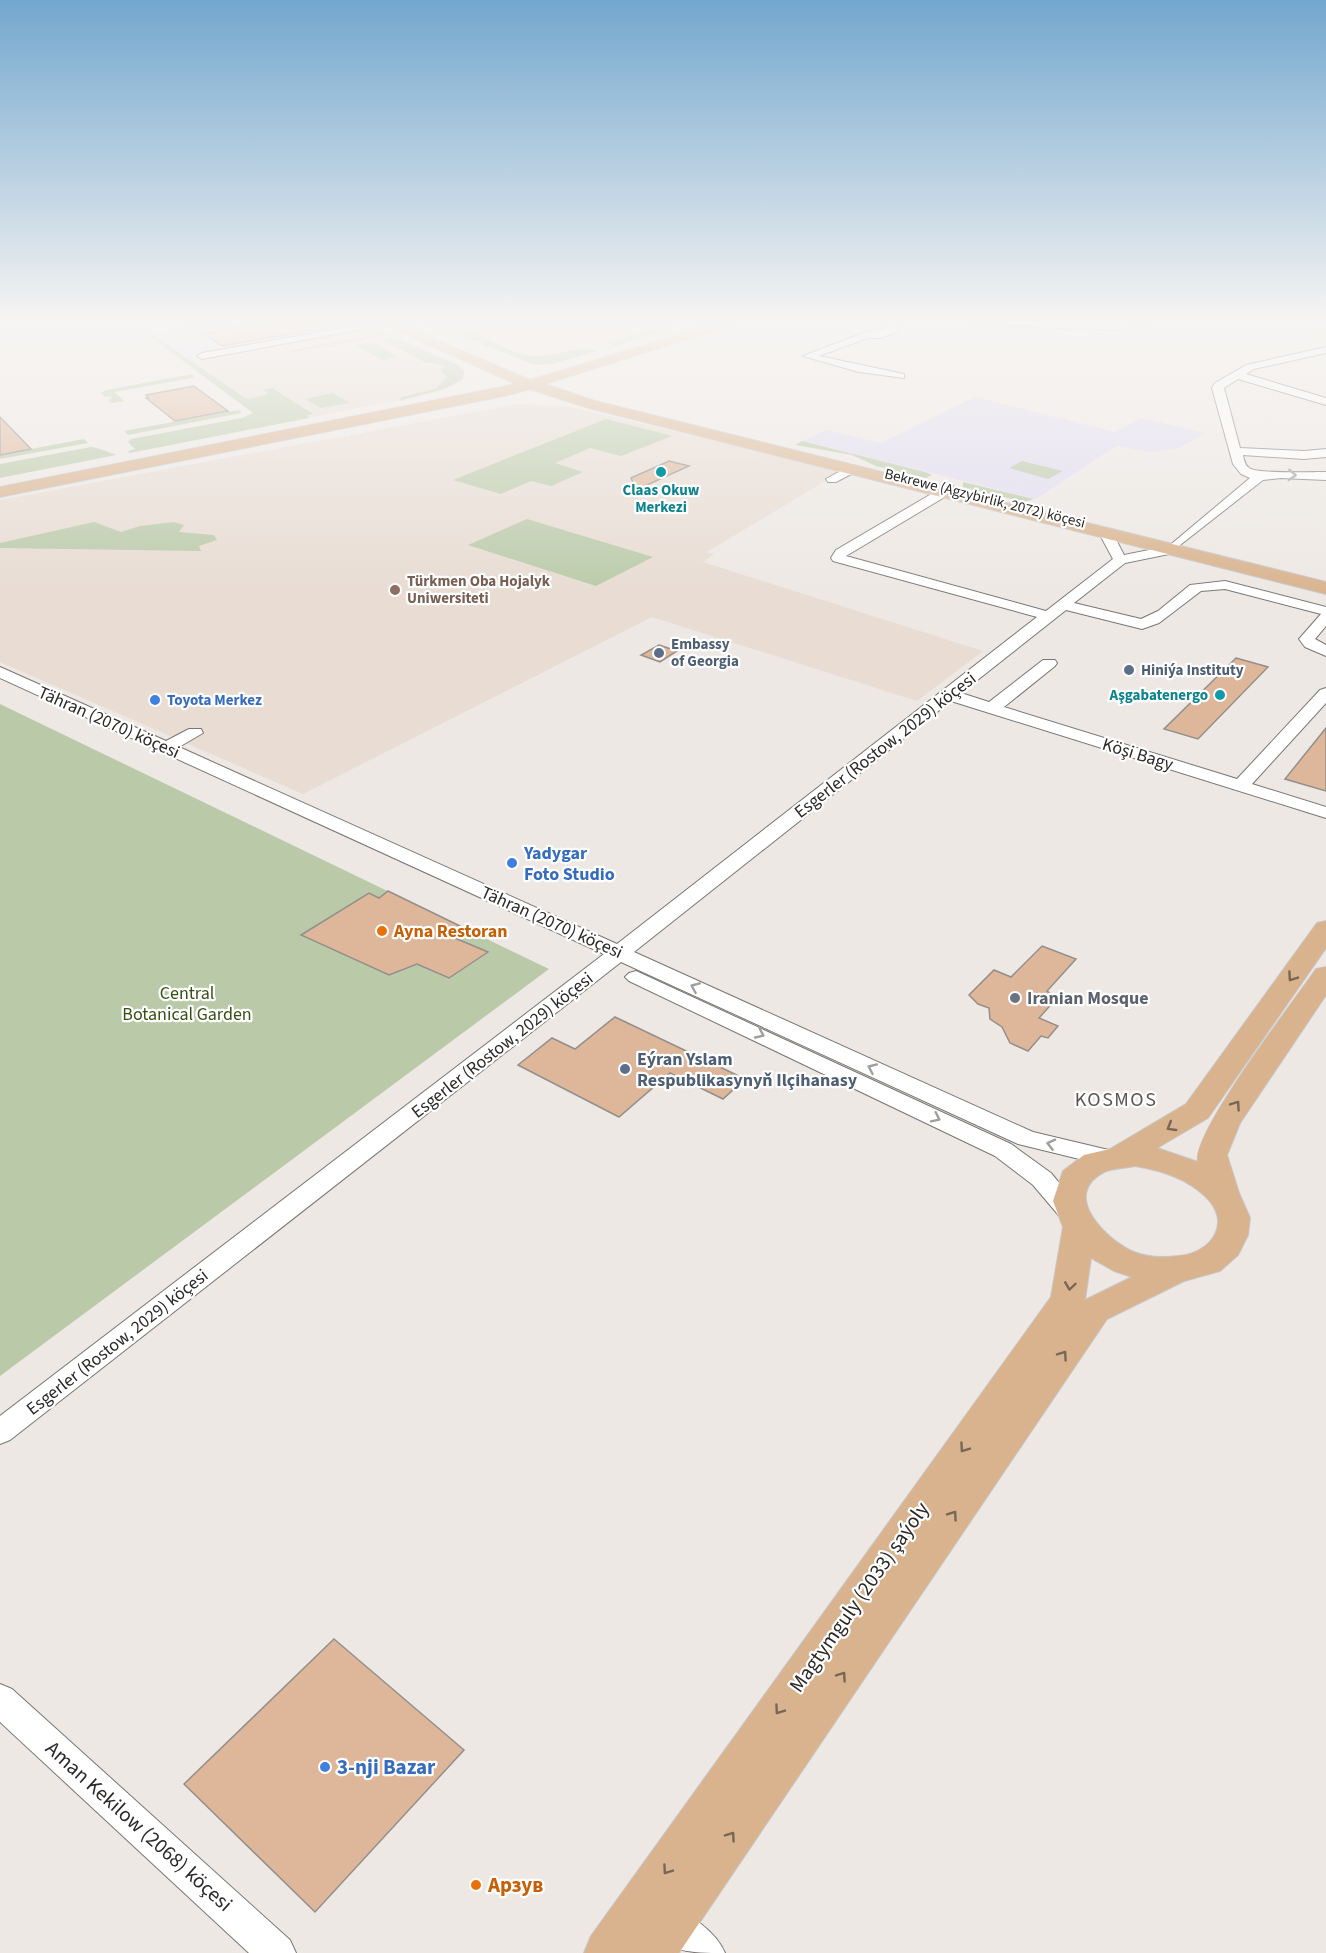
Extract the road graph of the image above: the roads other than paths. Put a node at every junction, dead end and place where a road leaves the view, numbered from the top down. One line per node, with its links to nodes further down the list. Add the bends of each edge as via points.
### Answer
1 (384, 413): 11 (main road)
2 (633, 413): 7 (main road, Bekrewe (Agzybirlik, 2072) köçesi)
3 (635, 413): 12 (main road, Bekrewe (Agzybirlik, 2072) köçesi)
4 (1225, 413): 5 (street)
5 (1236, 452): 6 (street); 9 (street, via 1245,471)
6 (1326, 453)
7 (851, 469): 10 (street); 12 (main road, Bekrewe (Agzybirlik, 2072) köçesi)
8 (1326, 476): 9 (street, one-way to 8)
9 (1259, 477): 14 (street)
10 (832, 479)
11 (0, 489)
12 (947, 491): 13 (main road, Bekrewe (Agzybirlik, 2072) köçesi); 14 (main road, Bekrewe (Agzybirlik, 2072) köçesi); 18 (street, via 838,558)
13 (1107, 535): 14 (main road, Bekrewe (Agzybirlik, 2072) köçesi); 15 (street)
14 (1172, 548): 15 (street, Bekrewe (Agzybirlik, 2072) köçesi); 16 (main road, Bekrewe (Agzybirlik, 2072) köçesi); 17 (main road, Bekrewe (Agzybirlik, 2072) köçesi)
15 (1120, 560): 18 (street, Esgerler (Rostow, 2029) köçesi)
16 (1326, 582)
17 (1326, 588)
18 (1056, 611): 19 (street, via 1142,624 1152,622 1193,587 1210,584); 26 (street, Esgerler (Rostow, 2029) köçesi)
19 (1326, 611)
20 (1326, 617): 21 (street, via 1307,639)
21 (1326, 651)
22 (1049, 663): 27 (street)
23 (0, 672): 30 (street, Tähran (2070) köçesi)
24 (0, 687): 34 (street, Tähran (2070) köçesi)
25 (1326, 693): 28 (street)
26 (950, 695): 27 (street, Köşi Bagy); 34 (street, Esgerler (Rostow, 2029) köçesi)
27 (992, 708): 31 (street, Köşi Bagy)
28 (1319, 710): 31 (street)
29 (195, 733): 30 (street)
30 (166, 747): 34 (street, Tähran (2070) köçesi)
31 (1240, 786): 32 (street, Köşi Bagy)
32 (1326, 813)
33 (1326, 929): 36 (main road, one-way to 36, via 1197,1111)
34 (613, 958): 36 (street, Tähran (2070) köçesi, one-way to 34, via 1026,1138); 38 (street, Tähran (2070) köçesi, one-way to 38, via 1003,1150 1042,1179); 40 (street, Esgerler (Rostow, 2029) köçesi)
35 (1326, 975): 37 (main road, one-way to 35, via 1212,1155 1225,1122)
36 (1115, 1157): 37 (main road, via 1150,1156 1179,1165 1205,1179); 38 (main road, via 1096,1162 1078,1174 1069,1192)
37 (1224, 1198): 39 (main road, via 1233,1232 1223,1252 1203,1265)
38 (1074, 1220): 39 (main road, via 1098,1248 1126,1263); 42 (main road, Magtymguly (2033) şaýoly, one-way to 42, via 1068,1300)
39 (1174, 1271): 42 (main road, Magtymguly (2033) şaýoly, one-way to 39, via 1095,1310)
40 (0, 1432)
41 (0, 1700): 43 (street, Aman Kekilow (2068) köçesi)
42 (654, 1927): 44 (main road, Magtymguly (2033) şaýoly); 45 (street)
43 (277, 1953)
44 (608, 1953)
45 (706, 1953)

